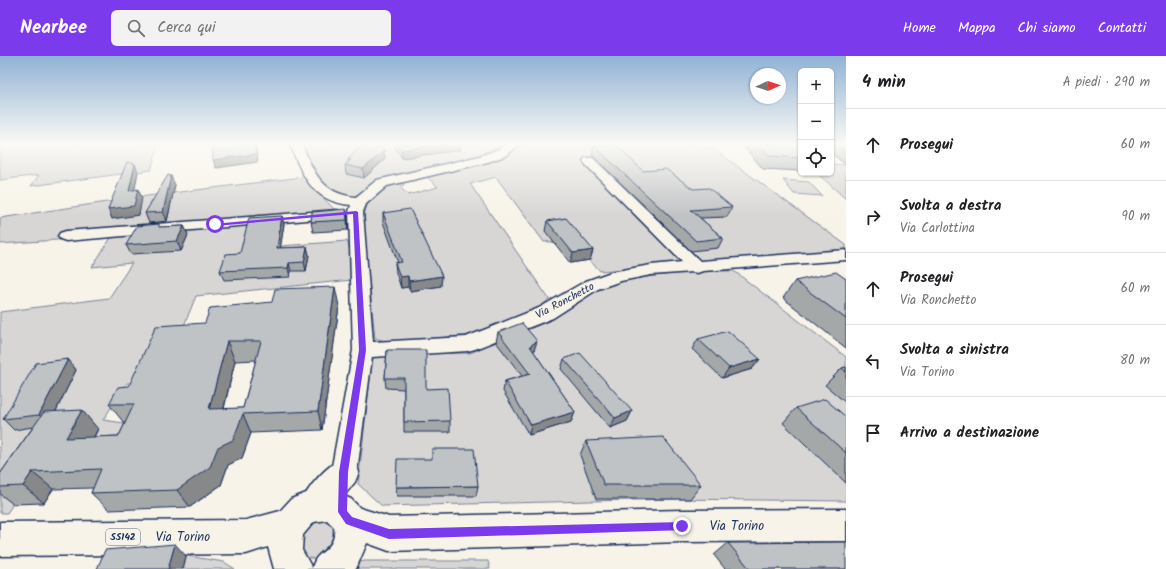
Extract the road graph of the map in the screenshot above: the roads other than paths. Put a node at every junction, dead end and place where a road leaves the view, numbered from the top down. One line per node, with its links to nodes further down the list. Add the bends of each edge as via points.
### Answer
1 (307, 168): 4 (street, via 315,184 333,198)
2 (446, 168): 4 (street, via 382,183)
3 (596, 168): 7 (street)
4 (357, 207): 5 (street); 8 (street)
5 (66, 236)
6 (846, 254): 7 (street, Via Ronchetto)
7 (697, 268): 8 (street, Via Ronchetto, via 651,270 617,276 592,285 546,313 468,344)
8 (363, 350): 9 (street)
9 (344, 472): 11 (main road)
10 (846, 525): 11 (main road, Via Torino / SS142, via 682,526 389,534)
11 (337, 531): 13 (main road, Via Torino / SS142, via 306,509)
12 (0, 539): 13 (main road, Via Torino / SS142, via 246,537)
13 (292, 557)

